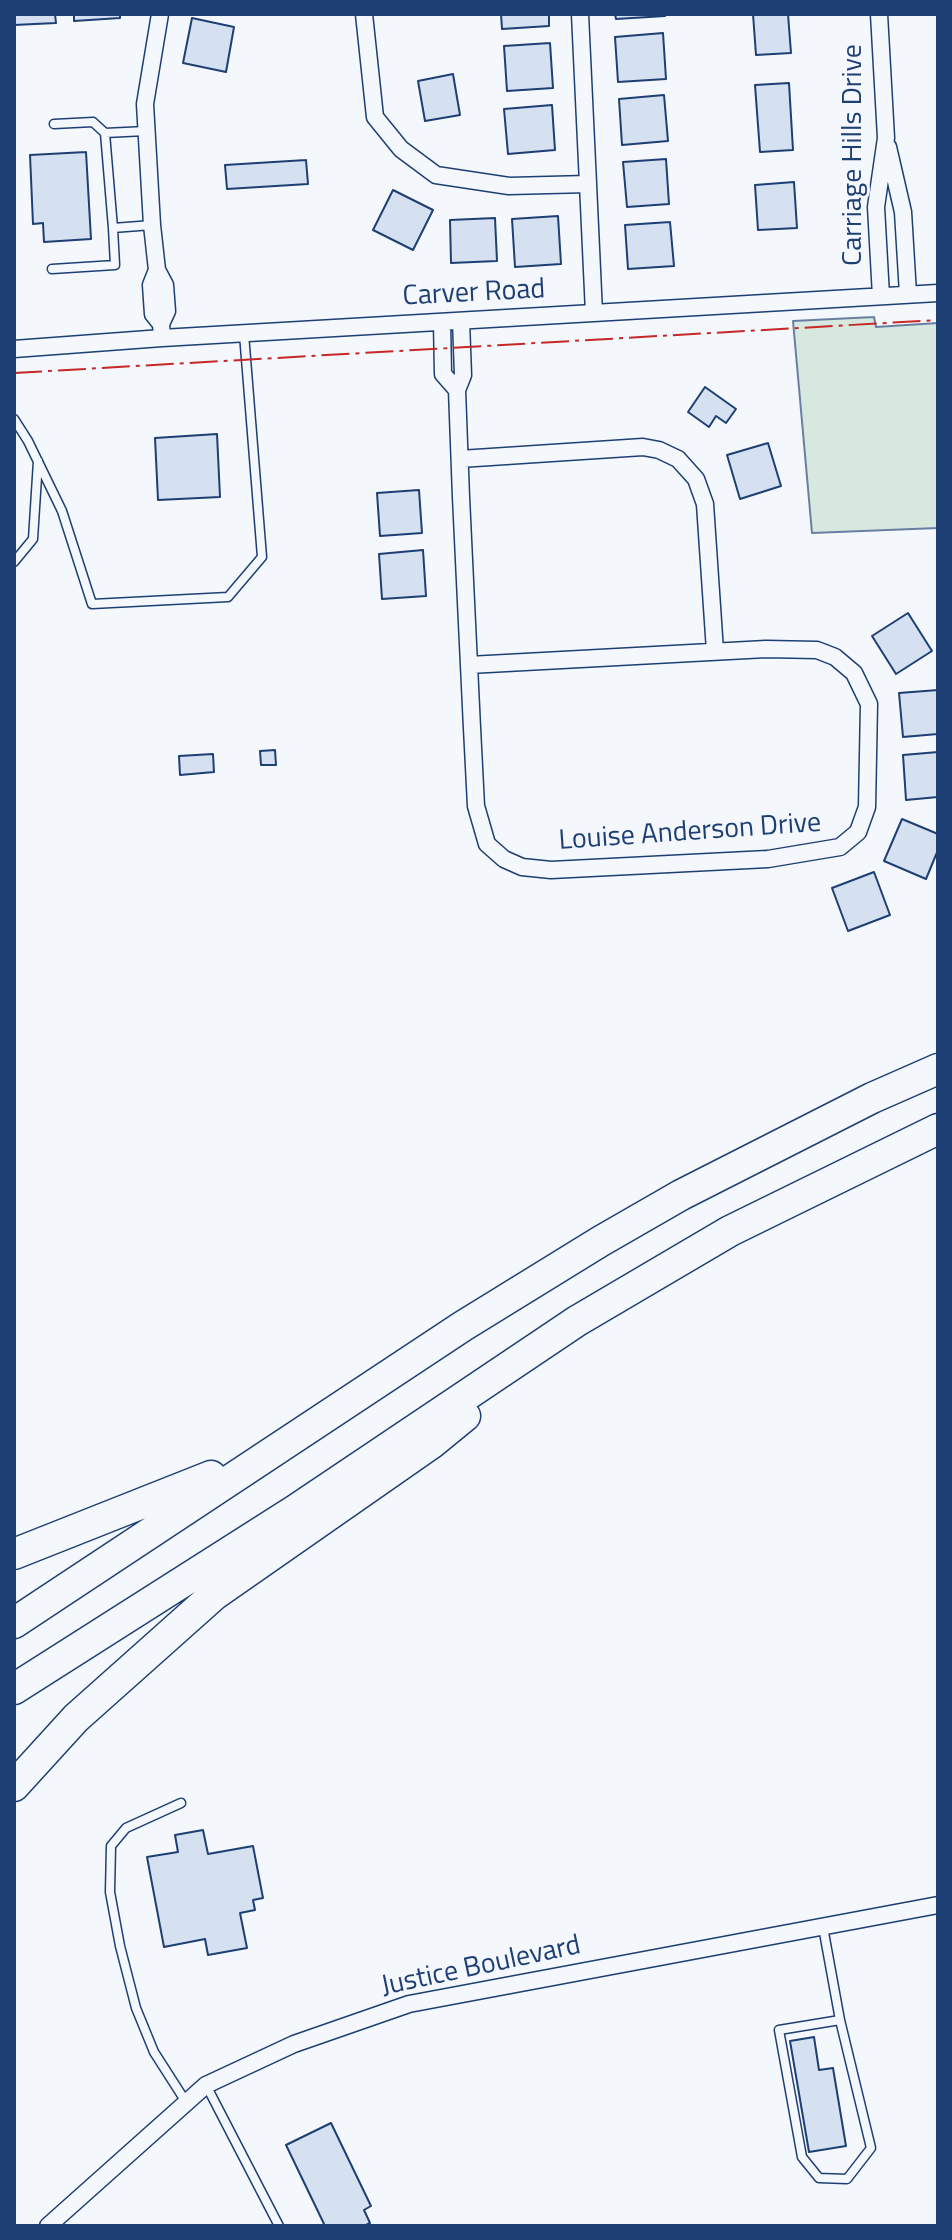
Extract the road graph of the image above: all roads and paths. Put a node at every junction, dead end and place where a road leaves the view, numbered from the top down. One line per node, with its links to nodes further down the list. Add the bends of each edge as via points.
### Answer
1 (160, 14): 6 (street, via 145,104)
2 (364, 14): 9 (street, via 375,117 401,149 436,175 509,186)
3 (580, 14): 9 (street)
4 (879, 14): 8 (street, Carriage Hills Drive)
5 (54, 124): 7 (lane, via 93,122)
6 (147, 131): 7 (lane); 10 (street)
7 (105, 133): 11 (lane)
8 (886, 138): 14 (street, via 903,212); 15 (street, Carriage Hills Drive, via 876,207)
9 (588, 184): 16 (street)
10 (152, 225): 11 (lane); 19 (street, via 157,270 165,285)
11 (113, 228): 12 (lane, via 115,265)
12 (52, 269)
13 (938, 293): 14 (street, Carver Road)
14 (908, 294): 15 (street, Carver Road)
15 (881, 296): 16 (street, Carver Road)
16 (594, 313): 17 (street, Carver Road)
17 (461, 321): 18 (street, Carver Road); 22 (street, via 463,375)
18 (442, 322): 20 (street, Carver Road); 22 (street, Louise Anderson Drive, via 443,374)
19 (162, 331): 20 (street, Carver Road); 21 (street, Carver Road)
20 (244, 334): 25 (lane, via 262,557 228,597 92,604 62,511)
21 (14, 349)
22 (457, 390): 24 (street, Louise Anderson Drive)
23 (14, 419): 25 (lane)
24 (460, 459): 27 (street, via 643,447 678,459 696,479 705,504); 28 (street, Louise Anderson Drive)
25 (38, 460): 26 (lane, via 33,539)
26 (14, 561)
27 (715, 651): 28 (street, Louise Anderson Drive); 28 (street, Louise Anderson Drive, via 817,650 854,673 869,704 867,807 858,832 840,847 768,859 551,870 504,859 487,844 476,806)
28 (469, 665)
29 (938, 1069): 32 (highway, via 614,1233)
30 (938, 1129): 31 (highway, via 730,1231)
31 (577, 1321): 35 (highway, via 294,1511); 36 (highway, via 432,1443 214,1595 76,1718)
32 (279, 1446): 33 (highway); 34 (highway)
33 (14, 1554)
34 (14, 1623)
35 (14, 1689)
36 (14, 1786)
37 (181, 1803): 42 (lane, via 126,1828 111,1846 110,1892 136,2008 154,2052)
38 (938, 1905): 39 (street, Justice Boulevard)
39 (823, 1927): 40 (lane); 41 (street, Justice Boulevard, via 409,2004 294,2044)
40 (840, 2020): 40 (lane, via 779,2030 802,2157 819,2178 847,2179 871,2148)
41 (206, 2085): 42 (street, Justice Boulevard); 44 (lane)
42 (186, 2102): 43 (street, Justice Boulevard)
43 (48, 2226)
44 (279, 2226)

